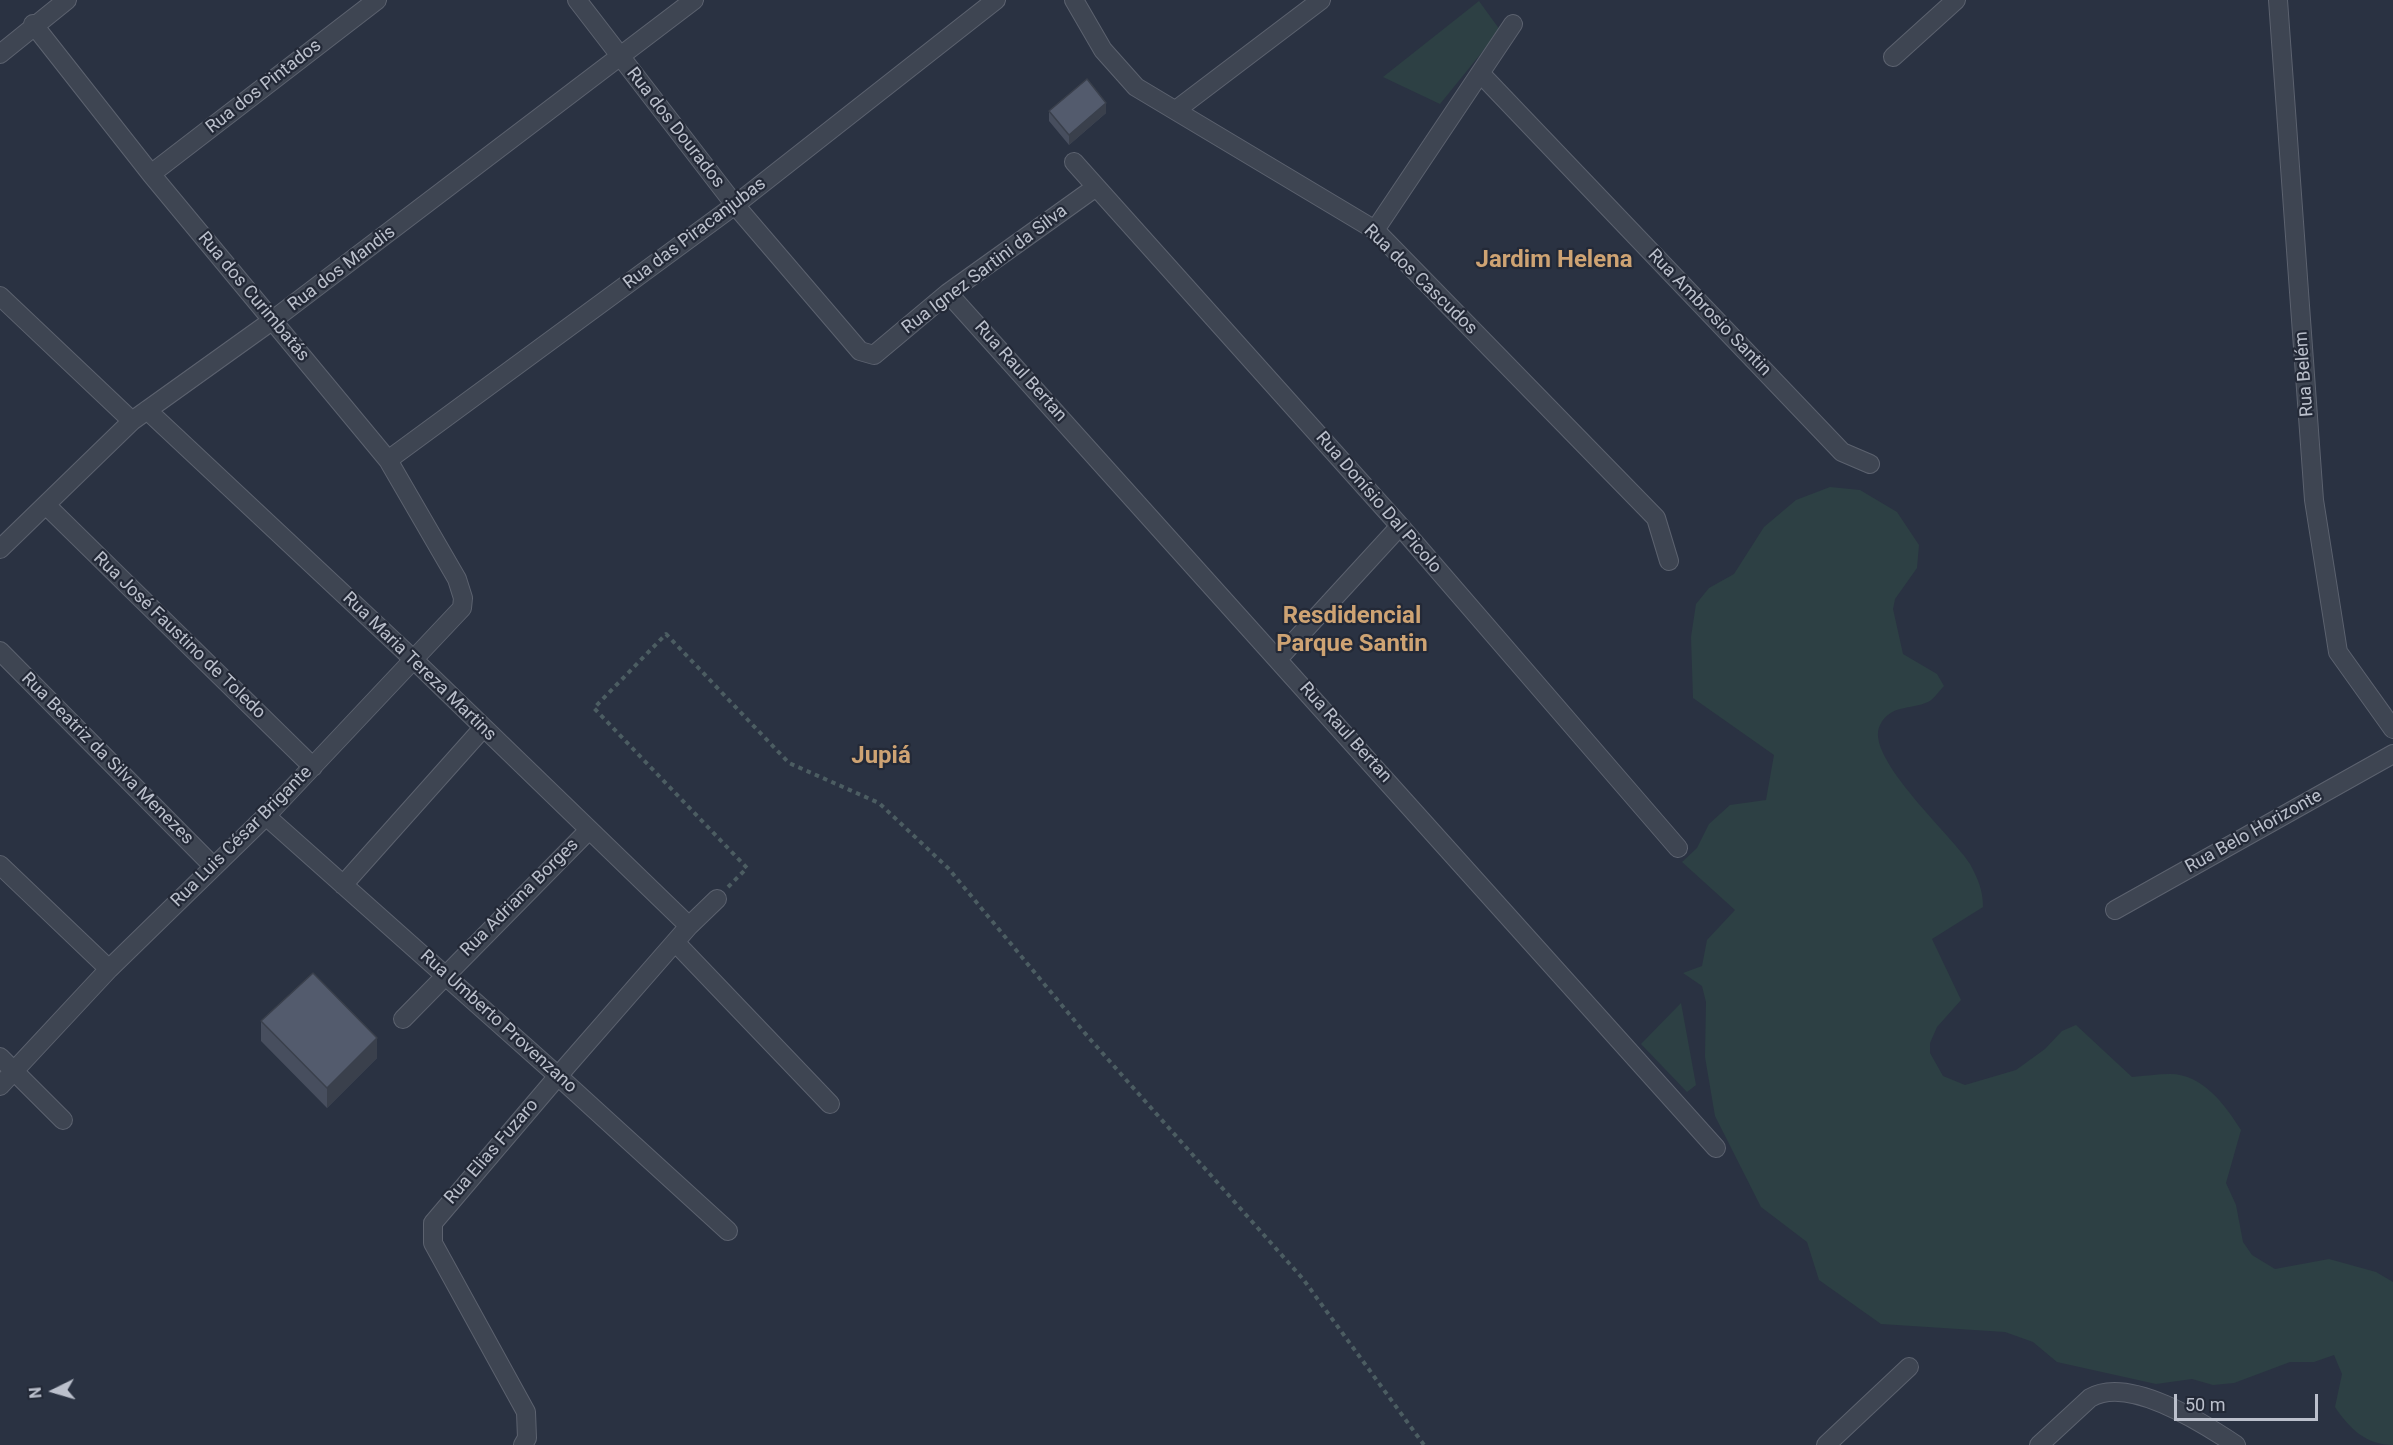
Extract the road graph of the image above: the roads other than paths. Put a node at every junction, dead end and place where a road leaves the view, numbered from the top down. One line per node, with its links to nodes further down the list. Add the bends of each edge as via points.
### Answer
1 (67, 0): 10 (street)
2 (377, 0): 18 (street, Rua dos Pintados)
3 (577, 0): 13 (street, Rua dos Dourados)
4 (694, 0): 13 (street, Rua dos Mandis)
5 (996, 0): 20 (street, Rua das Piracanjubas)
6 (1074, 0): 16 (street, Rua dos Cascudos, via 1103,50 1136,87)
7 (1321, 0): 16 (street)
8 (1956, 0): 14 (street)
9 (2278, 0): 38 (street, Rua Belém, via 2314,500 2338,652)
10 (33, 24): 12 (street); 18 (street, Rua dos Curimbatás)
11 (1513, 24): 15 (street)
12 (0, 54)
13 (620, 57): 20 (street, Rua dos Dourados); 24 (street, Rua dos Mandis)
14 (1893, 57)
15 (1480, 73): 21 (street); 28 (street, Rua Ambrosio Santin, via 1842,452)
16 (1176, 110): 21 (street, Rua dos Cascudos)
17 (1074, 162): 19 (street, Rua Donísio Dal Picolo)
18 (151, 174): 24 (street, Rua dos Curimbatás)
19 (1096, 187): 22 (street, Rua Ignez Sartini da Silva); 30 (street, Rua Donísio Dal Picolo)
20 (735, 204): 25 (street, Rua dos Dourados, via 860,351); 27 (street, Rua das Piracanjubas)
21 (1375, 231): 32 (street, Rua dos Cascudos, via 1656,518)
22 (948, 293): 25 (street, Rua Ignez Sartini da Silva); 35 (street, Rua Raul Bertan)
23 (0, 296): 26 (street, Rua Maria Tereza Martins)
24 (273, 320): 26 (street, Rua dos Mandis); 27 (street, Rua dos Curimbatás)
25 (874, 355)
26 (139, 415): 29 (street, Rua dos Mandis); 36 (street, Rua Maria Tereza Martins)
27 (388, 460): 33 (street, Rua dos Curimbatás)
28 (1870, 464)
29 (46, 505): 31 (street, Rua dos Mandis); 40 (street, Rua José Faustino de Toledo)
30 (1400, 526): 35 (street); 43 (street, Rua Donísio Dal Picolo)
31 (0, 549)
32 (1669, 561)
33 (457, 579): 36 (street, Rua Luis César Brigante, via 462,608)
34 (0, 651): 45 (street, Rua Beatriz da Silva Menezes)
35 (1279, 658): 60 (street, Rua Raul Bertan)
36 (414, 660): 37 (street, Rua Maria Tereza Martins); 40 (street, Rua Luis César Brigante)
37 (483, 728): 42 (street, Rua Maria Tereza Martins); 46 (street)
38 (2393, 729)
39 (2393, 754): 48 (street, Rua Belo Horizonte)
40 (313, 767): 41 (street, Rua Luis César Brigante)
41 (266, 816): 45 (street, Rua Luis César Brigante); 46 (street, Rua Umberto Provenzano)
42 (589, 830): 49 (street, Rua Maria Tereza Martins); 52 (street, Rua Adriana Borges)
43 (1678, 848)
44 (0, 865): 51 (street)
45 (214, 867): 51 (street, Rua Luis César Brigante)
46 (343, 885): 52 (street, Rua Umberto Provenzano)
47 (717, 899): 49 (street, Rua Elias Fuzaro)
48 (2115, 910)
49 (689, 926): 50 (street, Rua Elias Fuzaro)
50 (676, 943): 56 (street, Rua Elias Fuzaro); 58 (street)
51 (109, 969): 55 (street, Rua Luis César Brigante)
52 (444, 974): 53 (street, Rua Adriana Borges); 56 (street, Rua Umberto Provenzano)
53 (403, 1019)
54 (0, 1057): 55 (street)
55 (15, 1072): 57 (street, Rua Luis César Brigante); 59 (street)
56 (558, 1076): 61 (street, Rua Umberto Provenzano); 64 (street, Rua Elias Fuzaro, via 433,1222 433,1243 526,1412 527,1438)
57 (0, 1086)
58 (830, 1104)
59 (63, 1120)
60 (1716, 1148)
61 (728, 1231)
62 (1909, 1367): 65 (street)
63 (2229, 1443): 66 (street, via 2165,1404 2115,1390 2090,1398)
64 (523, 1445)
65 (1826, 1445)
66 (2038, 1445)

